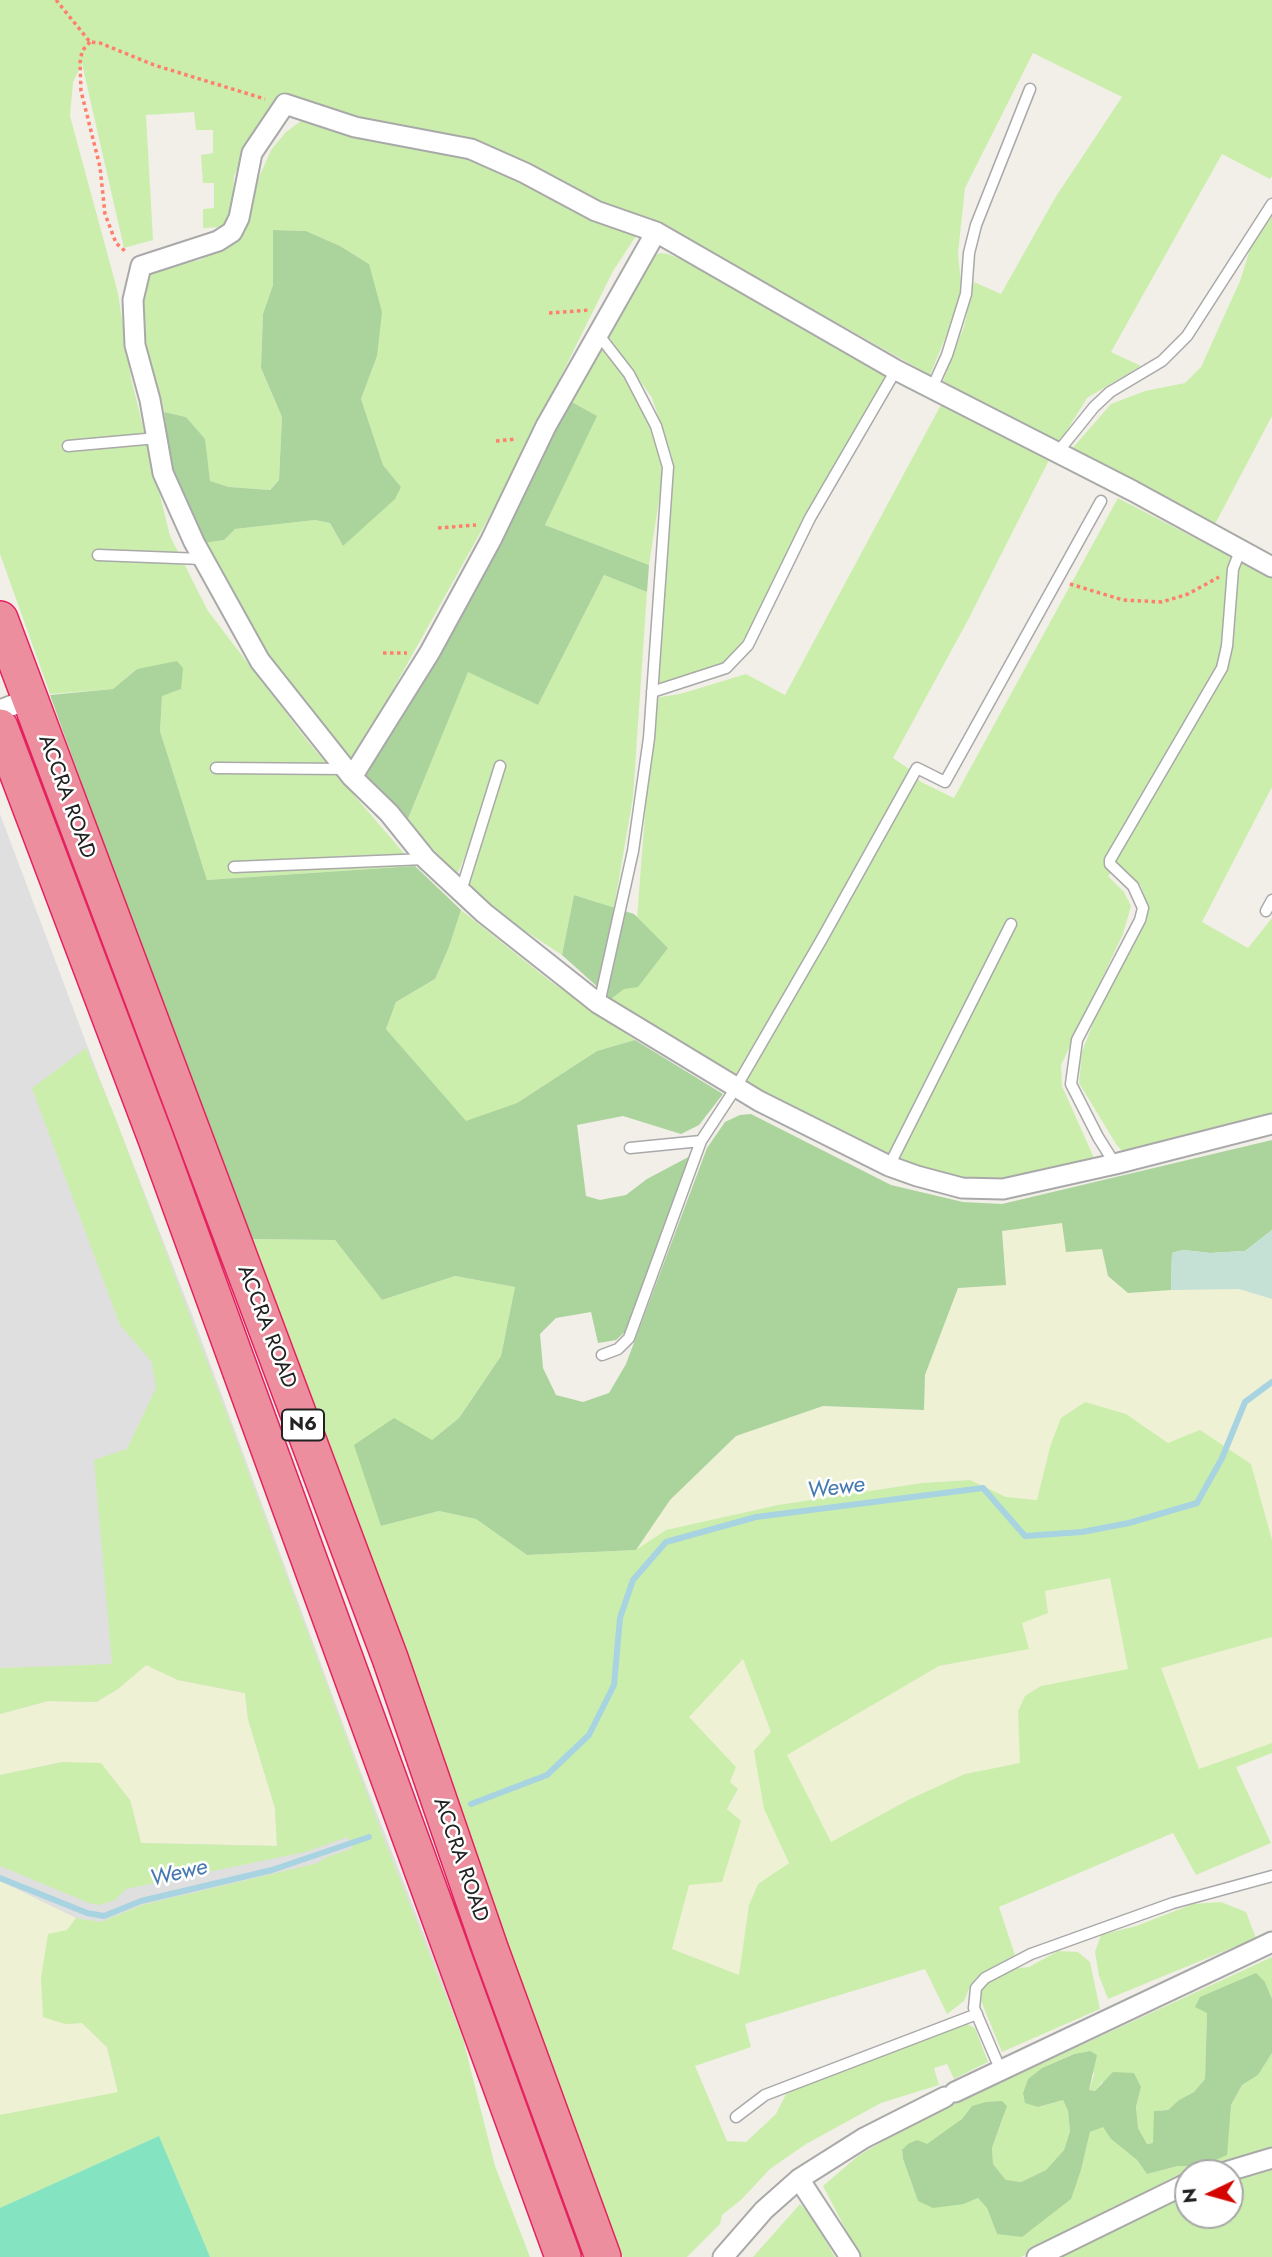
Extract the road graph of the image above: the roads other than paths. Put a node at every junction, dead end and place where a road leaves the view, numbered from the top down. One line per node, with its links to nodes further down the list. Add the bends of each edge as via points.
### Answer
1 (1030, 89): 6 (lane, via 976,225 966,294)
2 (1272, 204): 9 (lane, via 1187,337 1162,361 1110,392)
3 (656, 232): 4 (street); 5 (street); 7 (street, via 596,211 471,149 355,127 285,104 251,153 239,218 232,232 218,241 141,266 133,300 135,345)
4 (598, 334): 16 (lane, via 629,374 656,426 668,467); 21 (street, via 427,657)
5 (896, 370): 6 (street); 16 (lane, via 810,518 748,645 726,668)
6 (932, 388): 9 (street)
7 (158, 438): 8 (lane); 12 (street, via 163,473)
8 (68, 446)
9 (1057, 453): 13 (street, via 1133,491)
10 (1101, 501): 29 (lane, via 945,782 917,768)
11 (98, 555): 12 (lane)
12 (203, 559): 21 (street, via 260,660)
13 (1237, 560): 14 (street); 33 (lane, via 1222,668 1110,860 1133,886 1143,908 1077,1040 1071,1084)
14 (1272, 567)
15 (0, 619): 17 (highway, ACCRA ROAD / N6)
16 (652, 692): 28 (lane, via 633,851)
17 (15, 704): 46 (highway, ACCRA ROAD / N6, via 390,1658)
18 (0, 727): 39 (highway, ACCRA ROAD / N6, via 156,1139)
19 (500, 766): 24 (lane)
20 (216, 768): 21 (lane)
21 (348, 773): 22 (street)
22 (426, 859): 23 (lane); 24 (street)
23 (234, 867)
24 (461, 891): 28 (street)
25 (1272, 900): 26 (lane)
26 (1266, 911)
27 (1011, 924): 34 (lane)
28 (599, 1004): 29 (street)
29 (735, 1088): 31 (lane); 34 (street)
30 (1272, 1124): 33 (street)
31 (702, 1141): 32 (lane); 35 (lane, via 629,1338)
32 (631, 1148)
33 (1115, 1164): 34 (street, via 1003,1189 962,1188)
34 (889, 1166)
35 (602, 1355)
36 (1272, 1876): 38 (lane, via 1173,1903 1031,1954 985,1978 976,1988)
37 (1272, 1942): 40 (street)
38 (977, 2014): 40 (lane); 41 (lane, via 765,2095)
39 (482, 2037): 47 (highway, via 503,2158); 48 (highway, ACCRA ROAD / N6)
40 (1001, 2070): 44 (street, via 864,2138)
41 (736, 2117)
42 (1272, 2158): 43 (street)
43 (1244, 2166)
44 (799, 2179): 49 (street); 50 (street)
45 (1174, 2190): 51 (street)
46 (599, 2246)
47 (539, 2257)
48 (563, 2257)
49 (723, 2257)
50 (850, 2257)
51 (1037, 2257)

